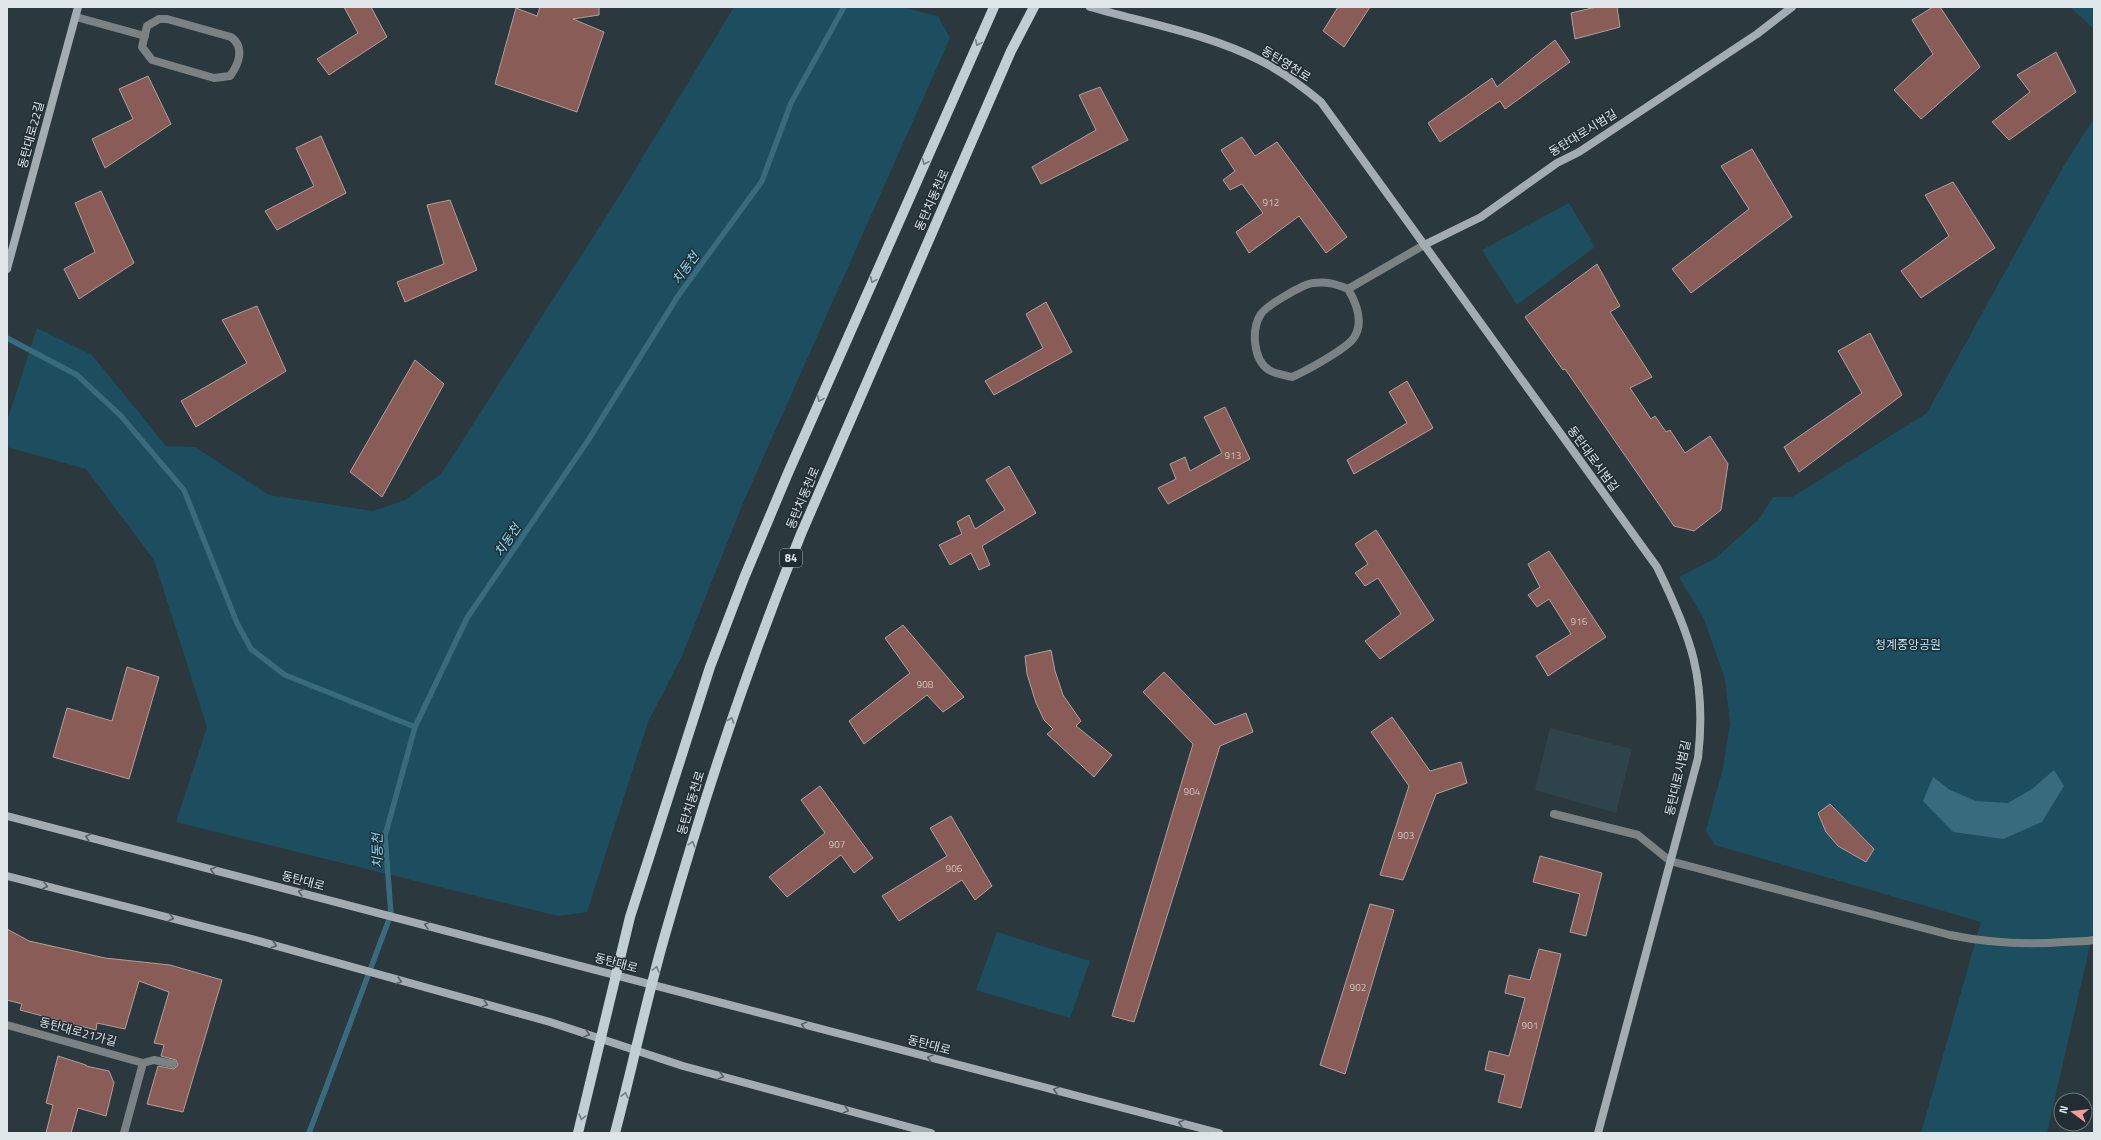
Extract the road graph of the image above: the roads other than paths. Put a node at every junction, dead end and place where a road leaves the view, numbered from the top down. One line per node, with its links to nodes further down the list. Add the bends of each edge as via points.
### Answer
1 (78, 7): 6 (main road, 동탄대로22길)
2 (994, 7): 16 (main road, 동탄치동천로, one-way to 16, via 744,578 680,758 630,917)
3 (1034, 7): 17 (main road, 동탄치동천로 / 84, one-way to 3, via 720,754 771,608 1011,51)
4 (1090, 7): 8 (main road, 동탄영천로, via 1225,45 1262,61 1298,83 1321,102)
5 (1792, 7): 8 (main road, 동탄대로시범길, via 1757,34 1579,152 1557,163 1481,217)
6 (76, 17): 7 (street); 9 (main road, 동탄대로22길)
7 (145, 36): 7 (street, via 142,47 152,60 214,78 230,76 238,59 240,48 232,37 167,19 147,26)
8 (1424, 245): 10 (street); 13 (main road, 동탄대로시범길, via 1657,567 1678,609 1696,664 1701,731 1698,758)
9 (7, 269)
10 (1348, 289): 10 (street, via 1357,306 1359,320 1353,339 1311,368 1292,377 1268,370 1256,353 1255,328 1261,314 1311,283 1330,282)
11 (1554, 814): 13 (street, via 1638,835)
12 (7, 816): 16 (main road, 동탄대로, one-way to 12)
13 (1670, 861): 15 (street, via 1983,942 2040,944); 28 (main road, 동탄대로시범길)
14 (7, 876): 19 (main road, one-way to 19, via 236,935)
15 (2094, 940)
16 (616, 976): 17 (main road, 동탄대로); 19 (main road, 동탄치동천로)
17 (651, 985): 20 (main road, 동탄치동천로 / 84); 27 (main road, 동탄대로, one-way to 17)
18 (7, 1025): 21 (street, 동탄대로21가길)
19 (601, 1038): 20 (main road); 24 (main road, 동탄치동천로, one-way to 24)
20 (636, 1050): 25 (main road, 동탄치동천로 / 84, one-way to 20); 26 (main road, one-way to 26, via 683,1066)
21 (143, 1063): 22 (street, 동탄대로21가길, via 154,1060); 23 (street)
22 (173, 1064)
23 (124, 1133)
24 (578, 1133)
25 (615, 1133)
26 (931, 1133)
27 (1219, 1133)
28 (1598, 1133)

